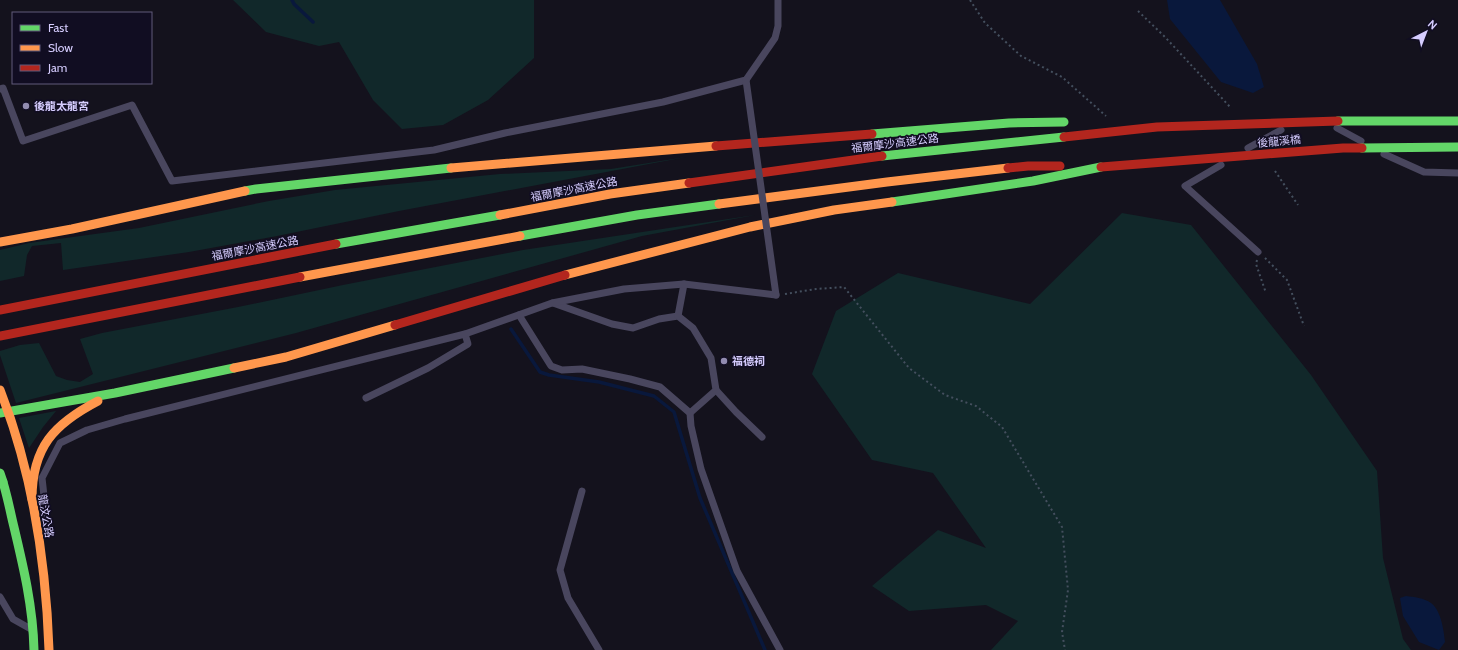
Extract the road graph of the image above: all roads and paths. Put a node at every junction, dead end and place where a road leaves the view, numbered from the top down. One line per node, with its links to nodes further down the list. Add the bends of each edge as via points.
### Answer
1 (778, 0): 4 (lane, via 778,26 775,38)
2 (970, 0): 7 (path, via 985,23 1021,56 1062,77)
3 (1138, 11): 6 (path)
4 (746, 80): 5 (lane, via 663,102 505,133 434,150 172,181 132,105 23,141 3,88); 23 (lane, bridge)
5 (0, 89)
6 (1232, 109)
7 (1109, 118)
8 (1125, 121): 11 (main road, bridge)
9 (1458, 121): 11 (main road, 後龍溪橋, bridge, via 1342,121)
10 (1067, 122): 17 (main road, via 1009,123 437,169 256,189)
11 (1157, 127): 25 (main road, 福爾摩沙高速公路, bridge, via 885,156 610,194 331,245)
12 (1458, 147): 13 (main road, 後龍溪橋, bridge, via 1343,148)
13 (1101, 167): 30 (main road, via 1028,166 652,213 352,267); 33 (main road, via 1033,181 834,210 750,227 566,275 286,357)
14 (1273, 168): 16 (path)
15 (1458, 173): 20 (lane, via 1424,172 1393,159 1339,128 1300,118 1185,186)
16 (1298, 205)
17 (72, 229): 18 (main road); 19 (main road)
18 (7, 232)
19 (0, 242)
20 (1258, 252): 22 (path, via 1256,264); 28 (path, via 1287,280)
21 (684, 284): 23 (lane); 24 (lane, via 624,289); 27 (lane)
22 (1266, 293)
23 (776, 295): 50 (path, via 816,288 844,287 909,368 945,395 976,406 1002,427 1062,527 1068,590 1062,632)
24 (552, 303): 26 (lane); 27 (lane, via 612,324 633,328)
25 (0, 310)
26 (519, 315): 29 (lane); 36 (lane, via 551,366 562,370 582,369 660,387)
27 (678, 316): 32 (lane, via 692,328 711,358)
28 (1304, 326)
29 (466, 334): 34 (lane, via 468,344 428,368); 41 (lane, via 125,418 87,430 60,443 42,478)
30 (0, 336)
31 (0, 390): 35 (main road, 龍汶公路)
32 (716, 390): 36 (lane); 37 (lane)
33 (115, 393): 35 (main road); 40 (main road, via 64,421 48,438 33,471)
34 (366, 398)
35 (4, 412): 40 (main road, 龍汶公路)
36 (690, 413): 49 (lane, via 701,470 737,571)
37 (762, 438)
38 (1, 478): 45 (main road, via 18,543)
39 (582, 492): 48 (lane, via 560,570 568,598)
40 (32, 498): 44 (main road, 龍汶公路)
41 (49, 540)
42 (53, 593): 44 (lane)
43 (0, 597): 45 (lane, via 13,619)
44 (49, 628): 45 (main road); 47 (main road, 龍汶公路)
45 (34, 630): 46 (main road)
46 (34, 650)
47 (49, 650)
48 (599, 650)
49 (780, 650)
50 (1065, 650)

